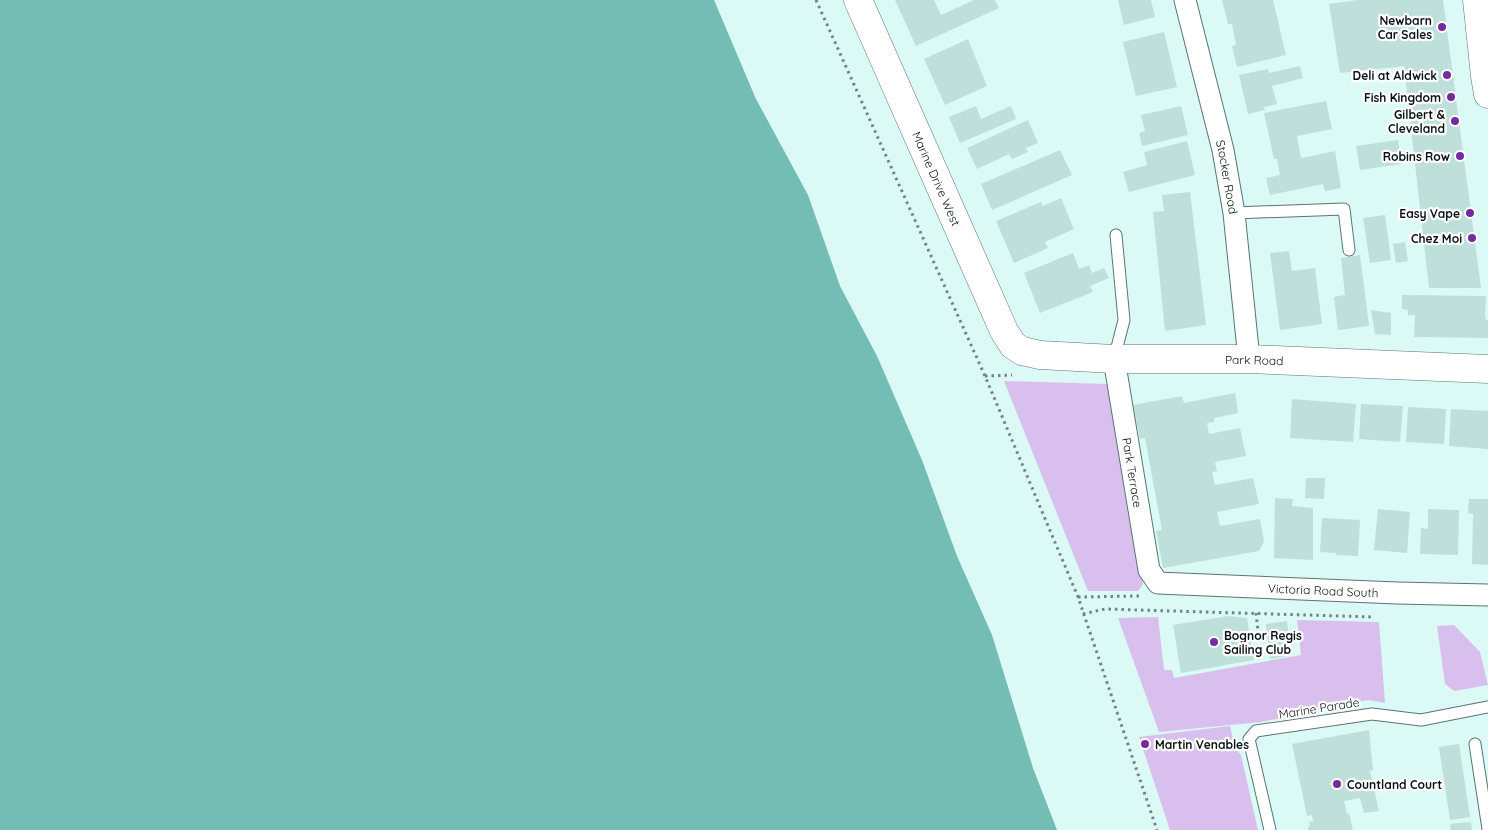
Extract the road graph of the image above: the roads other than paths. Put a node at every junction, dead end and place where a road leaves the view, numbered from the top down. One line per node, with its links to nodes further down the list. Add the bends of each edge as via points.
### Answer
1 (858, 0): 8 (street, Marine Drive West, via 1004,331 1013,345)
2 (1185, 0): 5 (street, Stocker Road, via 1223,150)
3 (1477, 0): 4 (street)
4 (1488, 94)
5 (1234, 213): 7 (lane, via 1344,209); 9 (street, Stocker Road)
6 (1116, 235): 10 (lane, via 1124,320)
7 (1349, 250)
8 (1022, 351): 10 (street, Park Road)
9 (1249, 359): 10 (street, Park Road); 11 (street, Park Road)
10 (1114, 360): 12 (street, Park Terrace, via 1149,570)
11 (1488, 369)
12 (1158, 583): 13 (street, Victoria Road South)
13 (1488, 595)
14 (1488, 707): 17 (lane, Marine Parade, via 1421,720 1372,714 1256,731 1249,739)
15 (1475, 744): 16 (lane)
16 (1488, 829)
17 (1270, 830)

